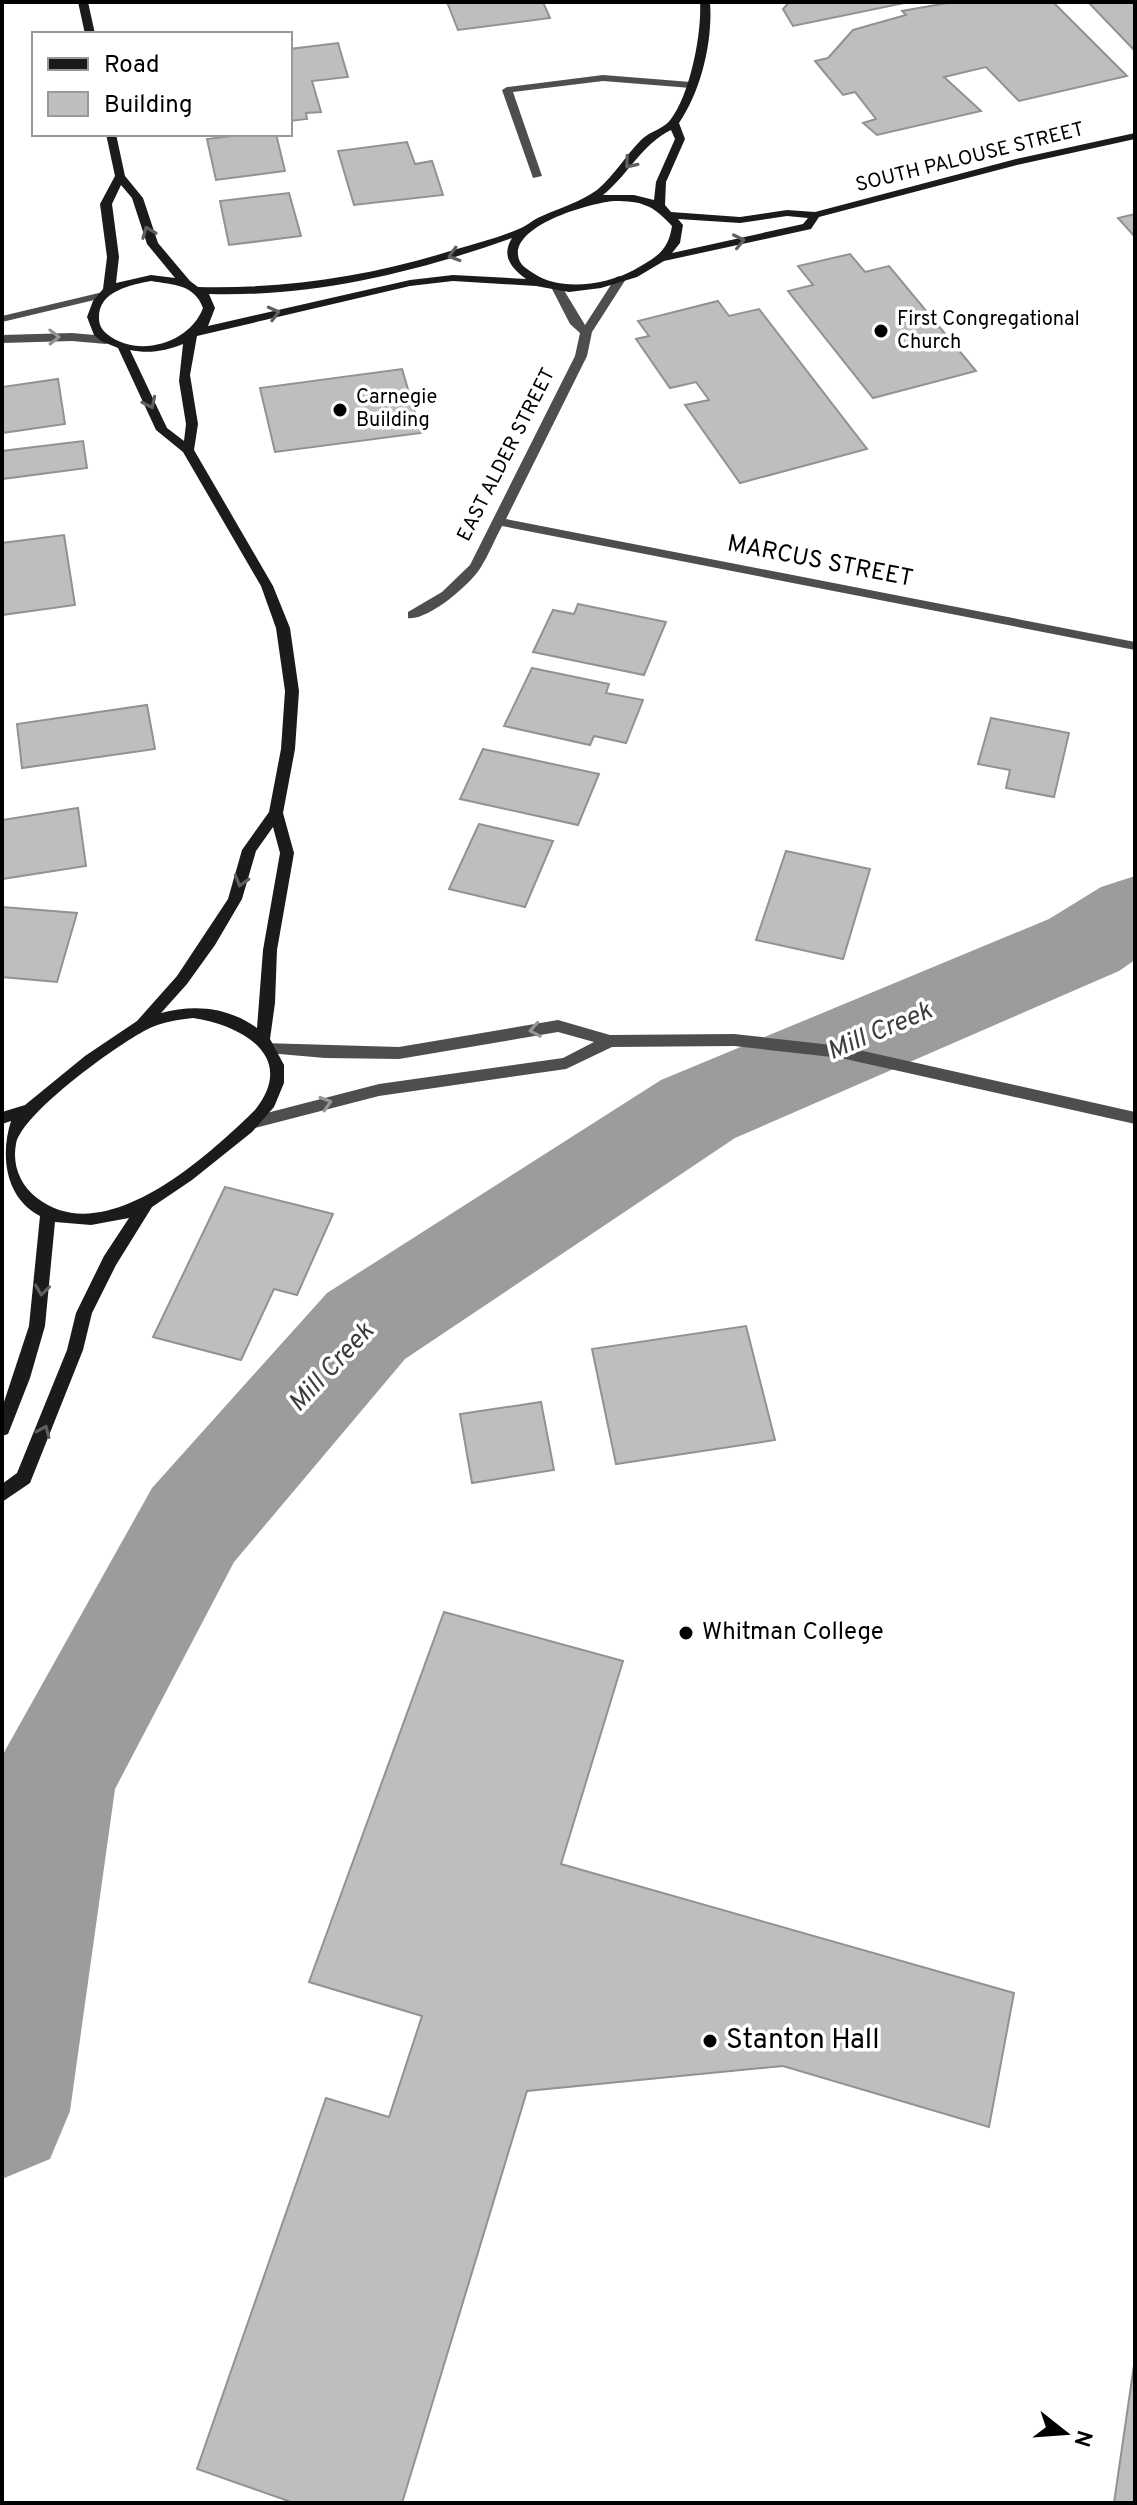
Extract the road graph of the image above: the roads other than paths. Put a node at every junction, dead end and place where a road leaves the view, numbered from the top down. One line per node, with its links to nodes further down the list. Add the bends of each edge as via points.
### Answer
1 (83, 2): 3 (main road)
2 (705, 2): 4 (main road, via 705,31)
3 (90, 32)
4 (691, 85): 5 (main road); 9 (street, via 603,78 507,90)
5 (674, 124): 10 (main road, one-way to 10, via 649,137 618,177); 11 (main road, via 680,139 661,182)
6 (111, 136): 8 (main road)
7 (1135, 136): 13 (main road, SOUTH PALOUSE STREET)
8 (120, 176): 17 (main road, one-way to 8, via 153,244 137,198); 21 (main road, via 106,204 113,257)
9 (537, 176)
10 (585, 202): 11 (main road, via 623,197); 14 (main road)
11 (659, 206): 12 (main road)
12 (671, 215): 13 (main road, SOUTH PALOUSE STREET, via 740,220); 15 (main road, via 680,237)
13 (815, 215): 15 (main road, SOUTH PALOUSE STREET, one-way to 13, via 807,227)
14 (527, 229): 18 (main road, via 516,238 513,263); 20 (main road, one-way to 20, via 445,258 367,276 290,290)
15 (663, 258): 16 (main road, SOUTH PALOUSE STREET)
16 (620, 279): 19 (main road, SOUTH PALOUSE STREET, via 591,288); 23 (street, EAST ALDER STREET)
17 (185, 283): 20 (main road); 21 (main road, via 151,278)
18 (538, 283): 19 (main road); 24 (main road, one-way to 18, via 410,283 467,278)
19 (558, 289): 23 (street, via 576,324)
20 (198, 290): 24 (main road, via 210,310)
21 (106, 293): 22 (street); 26 (main road, via 93,306 90,319)
22 (2, 319)
23 (586, 332): 29 (street, EAST ALDER STREET, via 581,356)
24 (195, 334): 27 (main road, via 164,347); 28 (main road, via 185,369 195,427)
25 (2, 339): 26 (street, one-way to 26)
26 (106, 340): 27 (main road)
27 (123, 347): 28 (main road, one-way to 28, via 162,430)
28 (188, 450): 32 (main road, via 267,586 283,628 292,691)
29 (497, 521): 30 (street, EAST ALDER STREET, via 475,567 447,595); 31 (street, MARCUS STREET)
30 (413, 615)
31 (1135, 646)
32 (276, 813): 33 (main road, one-way to 33, via 249,850 235,899 210,941); 35 (main road, via 287,853 270,950)
33 (138, 1027): 35 (main road, via 164,1016 220,1014 245,1024); 36 (main road)
34 (610, 1041): 35 (street, one-way to 35, via 558,1026 399,1053 325,1052); 38 (street, via 734,1040 841,1052); 39 (street, one-way to 34, via 379,1090 566,1063)
35 (266, 1043): 39 (main road, via 276,1082 268,1104)
36 (26, 1111): 37 (main road); 41 (main road, via 12,1132 6,1156 11,1179)
37 (2, 1118)
38 (1135, 1118)
39 (251, 1123): 42 (main road)
40 (2, 1195): 41 (main road)
41 (25, 1198): 43 (main road)
42 (149, 1201): 43 (main road, via 105,1218 76,1220); 45 (main road, one-way to 42, via 24,1478 75,1350 84,1313)
43 (48, 1213): 44 (main road, one-way to 44, via 37,1326)
44 (2, 1429)
45 (2, 1494)

